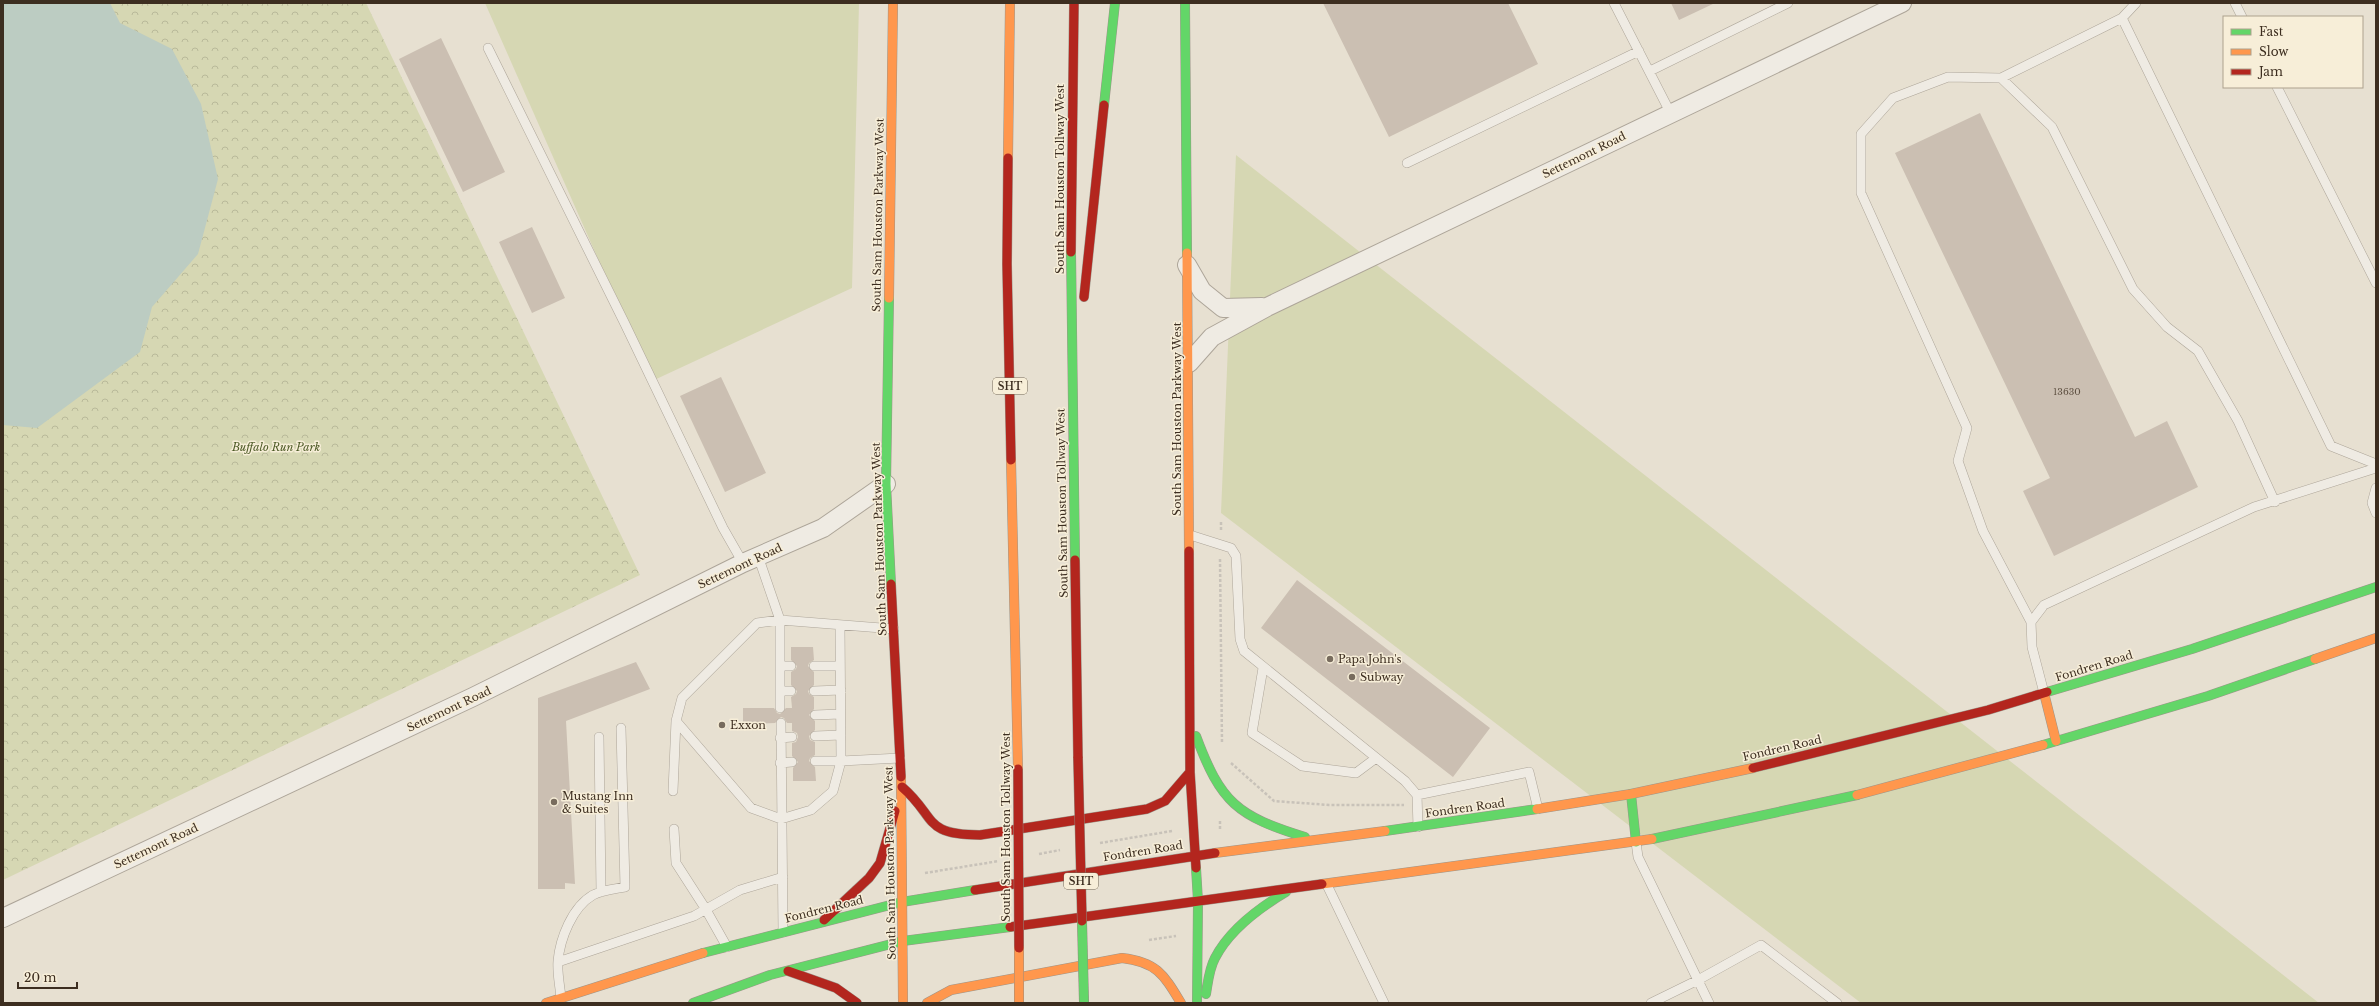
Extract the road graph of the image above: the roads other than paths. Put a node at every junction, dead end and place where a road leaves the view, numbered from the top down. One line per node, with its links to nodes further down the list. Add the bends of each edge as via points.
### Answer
1 (893, 3): 27 (main road, South Sam Houston Parkway West)
2 (1010, 3): 102 (main road, South Sam Houston Tollway West / SHT, bridge, via 1007,264 1018,769)
3 (1074, 3): 24 (main road, South Sam Houston Tollway West / SHT, via 1071,163)
4 (1115, 3): 24 (main road)
5 (1185, 3): 20 (main road, South Sam Houston Parkway West)
6 (1614, 3): 14 (lane)
7 (1788, 3): 15 (lane)
8 (1902, 3): 18 (street, Settemont Road)
9 (2136, 3): 12 (lane)
10 (2235, 3): 11 (lane)
11 (2242, 16)
12 (2122, 18): 16 (lane); 25 (lane, via 2331,446)
13 (488, 48): 32 (lane, via 723,528)
14 (1639, 51): 15 (lane); 19 (lane)
15 (1650, 71): 18 (lane)
16 (2001, 78): 29 (lane, via 2052,127 2133,289 2167,327 2198,350 2238,421); 35 (lane, via 1948,77 1893,98 1861,134 1861,193 1967,428 1958,461 1983,531)
17 (2278, 88): 21 (lane)
18 (1670, 114): 22 (street, Settemont Road)
19 (1407, 162)
20 (1187, 265): 22 (street, Settemont Road, via 1202,291 1223,308); 23 (main road, South Sam Houston Parkway West)
21 (2376, 283)
22 (1267, 307): 23 (street, Settemont Road, via 1212,337)
23 (1189, 363): 31 (main road, South Sam Houston Parkway West)
24 (1072, 411): 103 (main road, South Sam Houston Tollway West / SHT, bridge)
25 (2376, 464)
26 (2376, 468): 29 (lane)
27 (886, 484): 32 (street, Settemont Road, via 823,528); 37 (main road, South Sam Houston Parkway West)
28 (2376, 488): 30 (lane, via 2372,503)
29 (2275, 502): 35 (lane, via 2254,506 2044,605)
30 (2376, 513)
31 (1189, 534): 43 (lane, via 1231,548 1236,556 1240,639 1244,651); 52 (main road, South Sam Houston Parkway West)
32 (751, 560): 34 (lane); 87 (street, Settemont Road, via 473,697)
33 (2376, 587): 48 (main road, Fondren Road, via 2192,649)
34 (780, 620): 36 (lane); 39 (lane); 53 (lane, via 757,623 726,653 682,698)
35 (2032, 622): 48 (lane, via 2032,647)
36 (840, 624): 37 (lane); 42 (lane)
37 (894, 629): 62 (main road, South Sam Houston Parkway West)
38 (2376, 638): 61 (main road, via 2208,696)
39 (780, 666): 40 (lane); 47 (lane)
40 (791, 666)
41 (814, 666): 42 (lane)
42 (840, 666): 44 (lane)
43 (1262, 668): 63 (lane); 63 (lane, via 1252,733 1302,766 1356,773)
44 (841, 690): 46 (lane); 50 (lane)
45 (791, 691): 47 (lane)
46 (814, 691)
47 (780, 692): 49 (lane)
48 (2044, 694): 61 (main road); 71 (main road, Fondren Road, via 1806,756)
49 (780, 708)
50 (840, 714): 51 (lane); 56 (lane)
51 (815, 715)
52 (1190, 720): 68 (main road, South Sam Houston Parkway West); 77 (main road, via 1206,766 1220,792 1230,804 1265,826)
53 (676, 721): 70 (lane); 74 (lane, via 751,808)
54 (781, 723): 60 (lane)
55 (621, 728): 83 (lane, via 625,887)
56 (841, 734): 57 (lane); 65 (lane)
57 (815, 736)
58 (598, 737): 83 (lane)
59 (792, 737): 60 (lane)
60 (780, 738): 67 (lane)
61 (2056, 741): 78 (main road, via 1844,798)
62 (900, 758): 65 (lane); 69 (main road, South Sam Houston Parkway West)
63 (1376, 758): 72 (lane, via 1404,781)
64 (815, 761): 65 (lane)
65 (841, 761): 74 (lane, via 833,791 811,810)
66 (792, 762): 67 (lane)
67 (780, 763): 74 (lane)
68 (1190, 772): 69 (main road, via 1165,801 1147,809 980,835 962,835 942,829 931,822 914,796); 79 (main road, South Sam Houston Parkway West)
69 (902, 787): 85 (main road, South Sam Houston Parkway West); 88 (main road, via 880,863 864,883)
70 (673, 791)
71 (1631, 794): 73 (main road, Fondren Road); 78 (main road)
72 (1417, 800): 73 (lane, via 1529,772); 75 (lane)
73 (1538, 809): 75 (main road, Fondren Road)
74 (781, 819): 80 (lane)
75 (1418, 827): 77 (main road, Fondren Road)
76 (674, 829): 86 (lane, via 676,864)
77 (1313, 840): 79 (main road, Fondren Road)
78 (1636, 842): 81 (main road); 94 (lane, via 1638,857)
79 (1194, 856): 84 (main road, South Sam Houston Parkway West); 85 (main road, Fondren Road)
80 (783, 877): 86 (lane, via 740,890); 89 (lane)
81 (1327, 884): 82 (main road); 107 (lane)
82 (1292, 890): 84 (main road); 106 (main road, via 1269,902 1232,934 1214,960)
83 (601, 892): 92 (lane, via 593,895 573,915)
84 (1198, 901): 90 (main road); 105 (main road, South Sam Houston Parkway West)
85 (902, 902): 88 (main road, Fondren Road); 90 (main road, South Sam Houston Parkway West)
86 (705, 908): 91 (lane); 92 (lane, via 694,916)
87 (3, 918)
88 (822, 922): 89 (main road, Fondren Road)
89 (783, 932): 91 (main road, Fondren Road)
90 (903, 941): 93 (main road); 100 (main road, South Sam Houston Parkway West)
91 (727, 947): 95 (main road, Fondren Road, via 681,959)
92 (558, 962): 95 (lane)
93 (788, 971): 96 (main road); 99 (main road, via 836,988)
94 (1698, 980): 108 (lane); 109 (lane); 110 (lane, via 1761,945)
95 (562, 1000): 97 (main road, Fondren Road)
96 (708, 1000): 98 (main road)
97 (546, 1003)
98 (693, 1003)
99 (857, 1003)
100 (904, 1003)
101 (927, 1003): 104 (main road, via 951,990 1122,958 1141,959 1160,969)
102 (1019, 1003)
103 (1084, 1003)
104 (1181, 1003)
105 (1197, 1003)
106 (1203, 1003)
107 (1384, 1003)
108 (1651, 1003)
109 (1710, 1003)
110 (1837, 1003)

